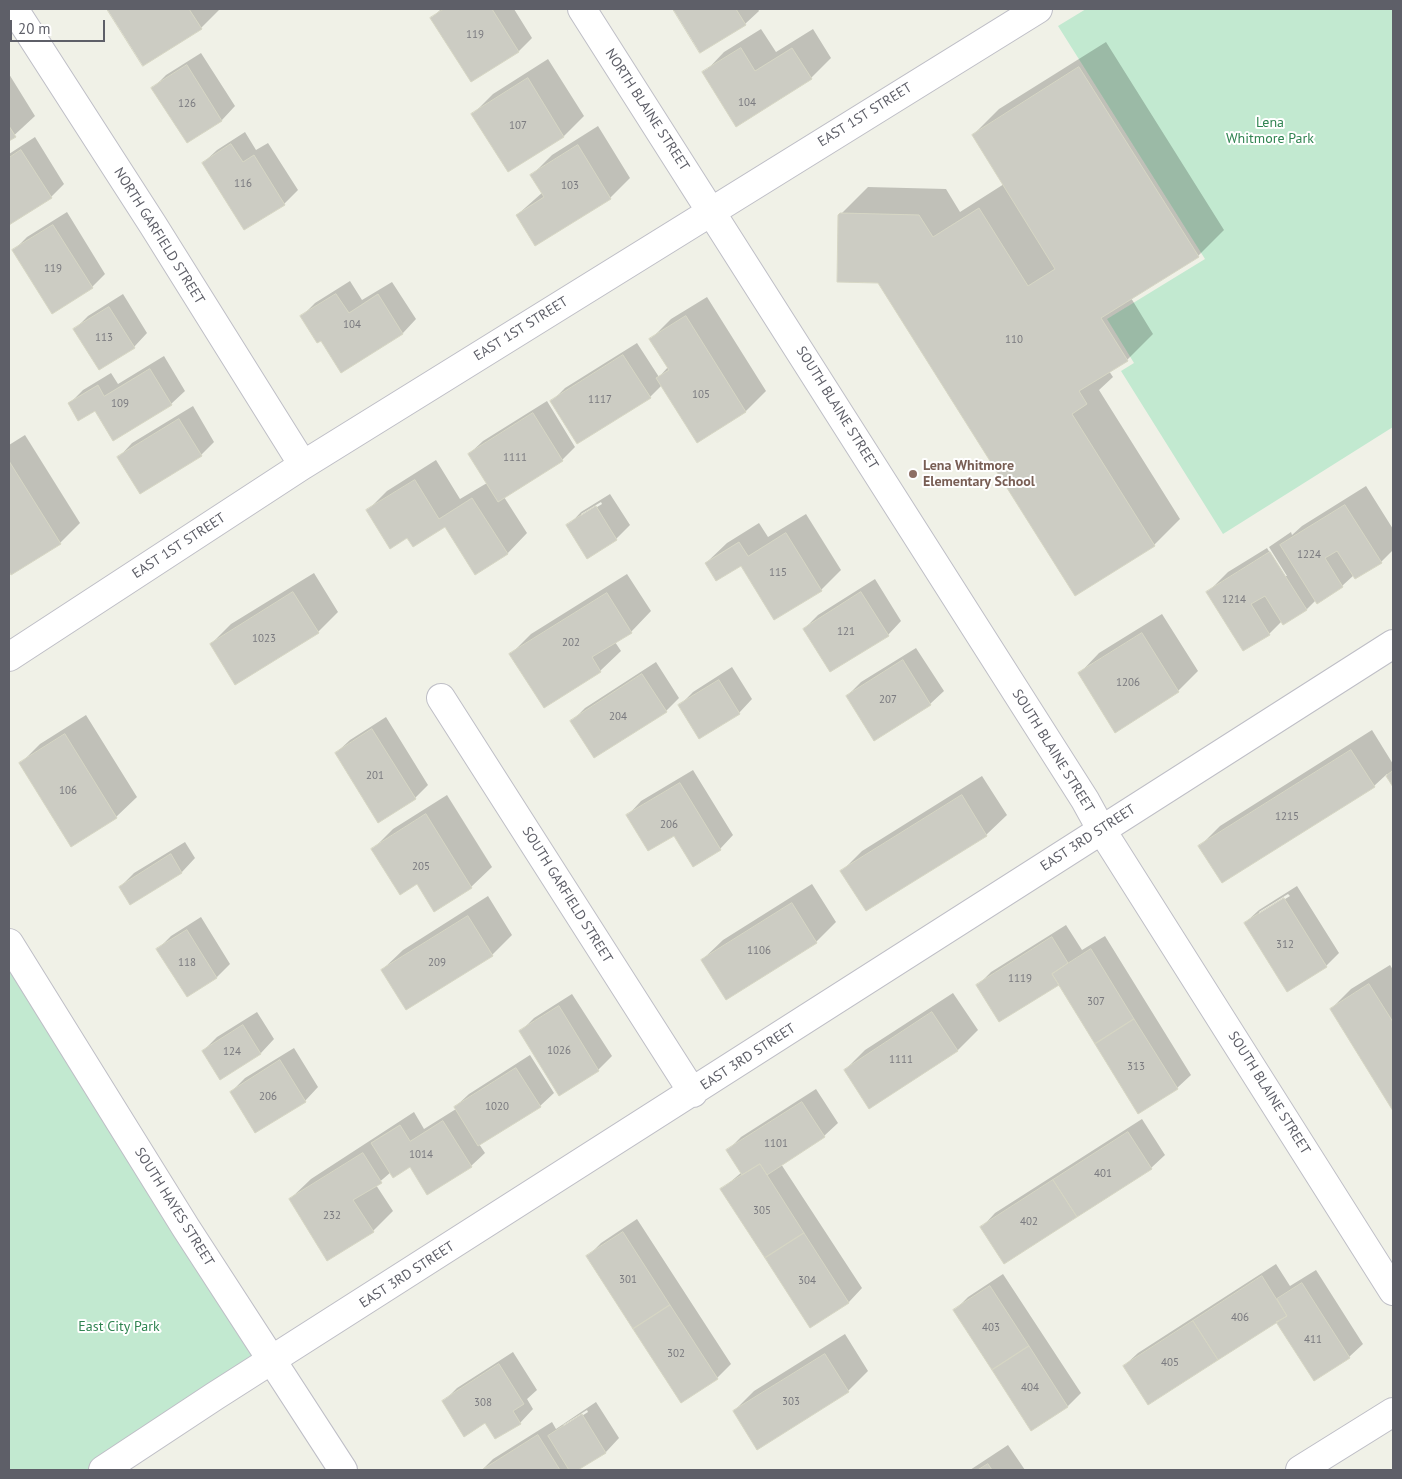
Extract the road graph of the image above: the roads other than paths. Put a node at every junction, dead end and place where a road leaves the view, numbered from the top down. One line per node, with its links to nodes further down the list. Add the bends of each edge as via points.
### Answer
1 (14, 9): 5 (street, NORTH GARFIELD STREET)
2 (582, 9): 4 (street, NORTH BLAINE STREET)
3 (1038, 9): 4 (street, EAST 1ST STREET)
4 (712, 211): 5 (street, EAST 1ST STREET); 9 (street, SOUTH BLAINE STREET)
5 (303, 464): 7 (street, EAST 1ST STREET)
6 (1393, 644): 9 (street, EAST 3RD STREET)
7 (9, 656)
8 (441, 698): 11 (street, SOUTH GARFIELD STREET)
9 (1101, 829): 11 (street, EAST 3RD STREET); 12 (street, SOUTH BLAINE STREET)
10 (9, 943): 13 (street, SOUTH HAYES STREET, via 186,1228)
11 (693, 1093): 13 (street, EAST 3RD STREET)
12 (1393, 1291)
13 (273, 1360): 15 (street, EAST 3RD STREET); 16 (street, SOUTH HAYES STREET)
14 (1393, 1412): 17 (street)
15 (103, 1470)
16 (343, 1470)
17 (1300, 1470)

